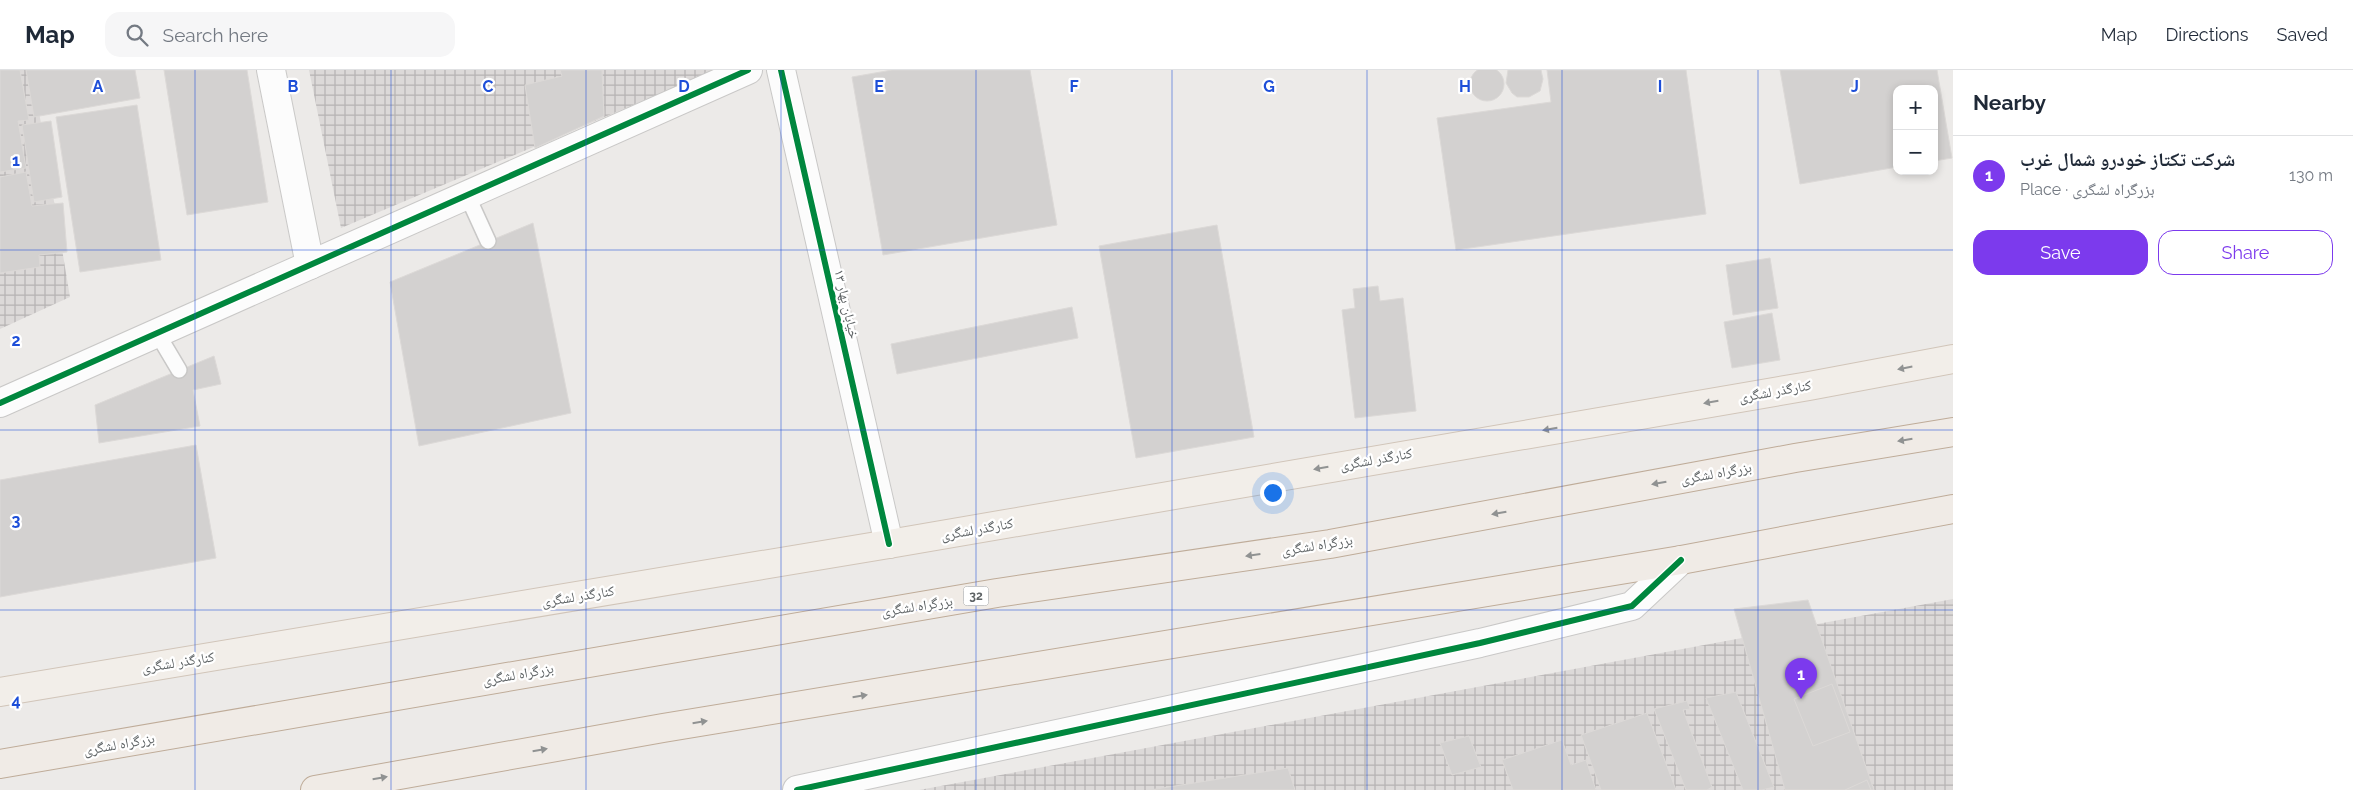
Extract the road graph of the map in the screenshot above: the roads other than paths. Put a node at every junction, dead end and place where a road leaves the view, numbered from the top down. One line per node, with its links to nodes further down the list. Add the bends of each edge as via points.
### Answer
1 (271, 70): 6 (street)
2 (748, 70): 4 (street)
3 (780, 70): 13 (street, خیابان بهار ۱۳)
4 (467, 195): 5 (lane); 6 (street)
5 (488, 241)
6 (310, 265): 7 (street)
7 (157, 333): 9 (lane); 10 (street)
8 (1953, 359): 13 (main road, کنارگذر لشگری, one-way to 13)
9 (179, 370)
10 (0, 403)
11 (1953, 432): 16 (highway, بزرگراه لشگری / 32, one-way to 16, via 1330,544 889,611)
12 (1953, 509): 14 (highway)
13 (889, 544): 15 (main road, کنارگذر لشگری)
14 (1681, 560): 17 (highway, one-way to 14, via 663,728); 18 (street, via 1632,606 1480,643)
15 (0, 692)
16 (0, 764)
17 (314, 790)
18 (797, 790)

